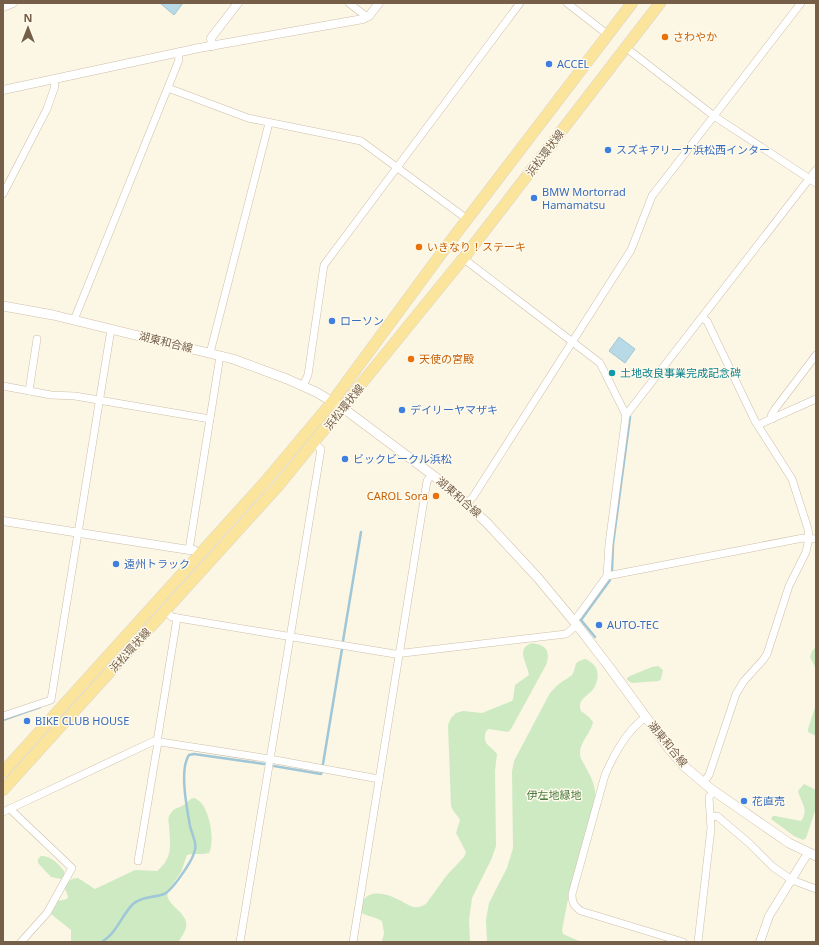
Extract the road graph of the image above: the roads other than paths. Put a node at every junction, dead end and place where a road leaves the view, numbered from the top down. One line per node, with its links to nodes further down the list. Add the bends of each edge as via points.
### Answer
1 (13, 3): 10 (street)
2 (238, 3): 13 (street, via 211,38)
3 (349, 3): 11 (street)
4 (379, 3): 11 (street)
5 (520, 3): 21 (street)
6 (566, 3): 12 (street)
7 (632, 3): 12 (main road, 浜松環状線)
8 (660, 3): 14 (main road, 浜松環状線)
9 (801, 3): 19 (street)
10 (3, 7)
11 (367, 17): 13 (street, via 363,20)
12 (607, 34): 25 (main road, 浜松環状線)
13 (212, 46): 15 (street)
14 (625, 47): 19 (street); 26 (main road, 浜松環状線)
15 (178, 52): 16 (street); 17 (street, via 179,60)
16 (54, 79): 18 (street); 24 (street, via 55,86 46,109)
17 (168, 88): 20 (street, via 248,118); 29 (street)
18 (3, 90)
19 (714, 116): 23 (street); 32 (street, via 652,196 631,250)
20 (269, 123): 21 (street, via 361,141); 33 (street)
21 (397, 168): 25 (street); 37 (street, via 324,265 308,375)
22 (816, 170): 23 (street)
23 (813, 181): 28 (street)
24 (3, 194)
25 (467, 219): 41 (main road, 浜松環状線)
26 (464, 259): 32 (street); 42 (main road, 浜松環状線)
27 (3, 306): 29 (main road, 湖東和合線)
28 (702, 318): 43 (street); 46 (street, via 707,321)
29 (74, 320): 30 (main road, 湖東和合線)
30 (111, 329): 33 (main road, 湖東和合線); 40 (street)
31 (37, 339): 38 (street)
32 (572, 342): 43 (street, via 600,363); 49 (street)
33 (210, 353): 35 (main road, 湖東和合線)
34 (816, 355): 45 (street, via 775,408)
35 (220, 356): 37 (main road, 湖東和合線, via 260,368); 44 (street)
36 (3, 386): 38 (street)
37 (303, 386): 41 (main road, 湖東和合線)
38 (29, 391): 40 (street)
39 (816, 399): 45 (street)
40 (99, 400): 44 (street); 51 (street)
41 (332, 402): 42 (main road, 湖東和合線); 54 (main road, 浜松環状線)
42 (343, 408): 47 (main road, 浜松環状線); 48 (main road, 湖東和合線)
43 (626, 415): 55 (street)
44 (210, 418): 53 (street)
45 (772, 419): 46 (street)
46 (758, 425): 52 (street, via 792,479)
47 (314, 443): 56 (main road, 浜松環状線); 59 (street, via 321,449)
48 (432, 474): 49 (main road, 湖東和合線); 60 (street, via 427,481)
49 (467, 503): 58 (main road, 湖東和合線, via 538,578)
50 (3, 521): 51 (street)
51 (78, 532): 53 (street); 61 (street, via 51,700)
52 (813, 539): 55 (street, via 803,538); 67 (street, via 789,586 767,654 739,687 709,774)
53 (189, 550): 54 (street, via 194,550)
54 (199, 555): 65 (main road, 浜松環状線)
55 (607, 576): 58 (street)
56 (165, 610): 57 (street); 68 (main road, 浜松環状線)
57 (177, 618): 59 (street); 63 (street)
58 (575, 623): 60 (street, via 566,634); 62 (main road, 湖東和合線)
59 (290, 637): 60 (street); 64 (street)
60 (399, 653): 66 (street)
61 (3, 716)
62 (646, 717): 67 (main road, 湖東和合線, via 677,759); 79 (street, via 637,723 621,745 605,775 572,901 575,907 581,910)
63 (157, 742): 64 (street); 70 (street, via 154,741); 73 (street)
64 (270, 759): 66 (street); 77 (street)
65 (3, 772)
66 (379, 779): 78 (street)
67 (703, 783): 69 (main road, 湖東和合線)
68 (3, 790)
69 (714, 791): 71 (street, via 709,797); 72 (main road, 湖東和合線, via 789,843)
70 (6, 810): 76 (street, via 72,868 47,913)
71 (711, 817): 74 (street, via 717,816 768,863); 80 (street, via 712,828)
72 (812, 854): 74 (street)
73 (138, 861)
74 (792, 880): 75 (street); 81 (street, via 769,916)
75 (816, 889)
76 (21, 942)
77 (240, 942)
78 (353, 942)
79 (683, 942)
80 (698, 942)
81 (760, 942)

